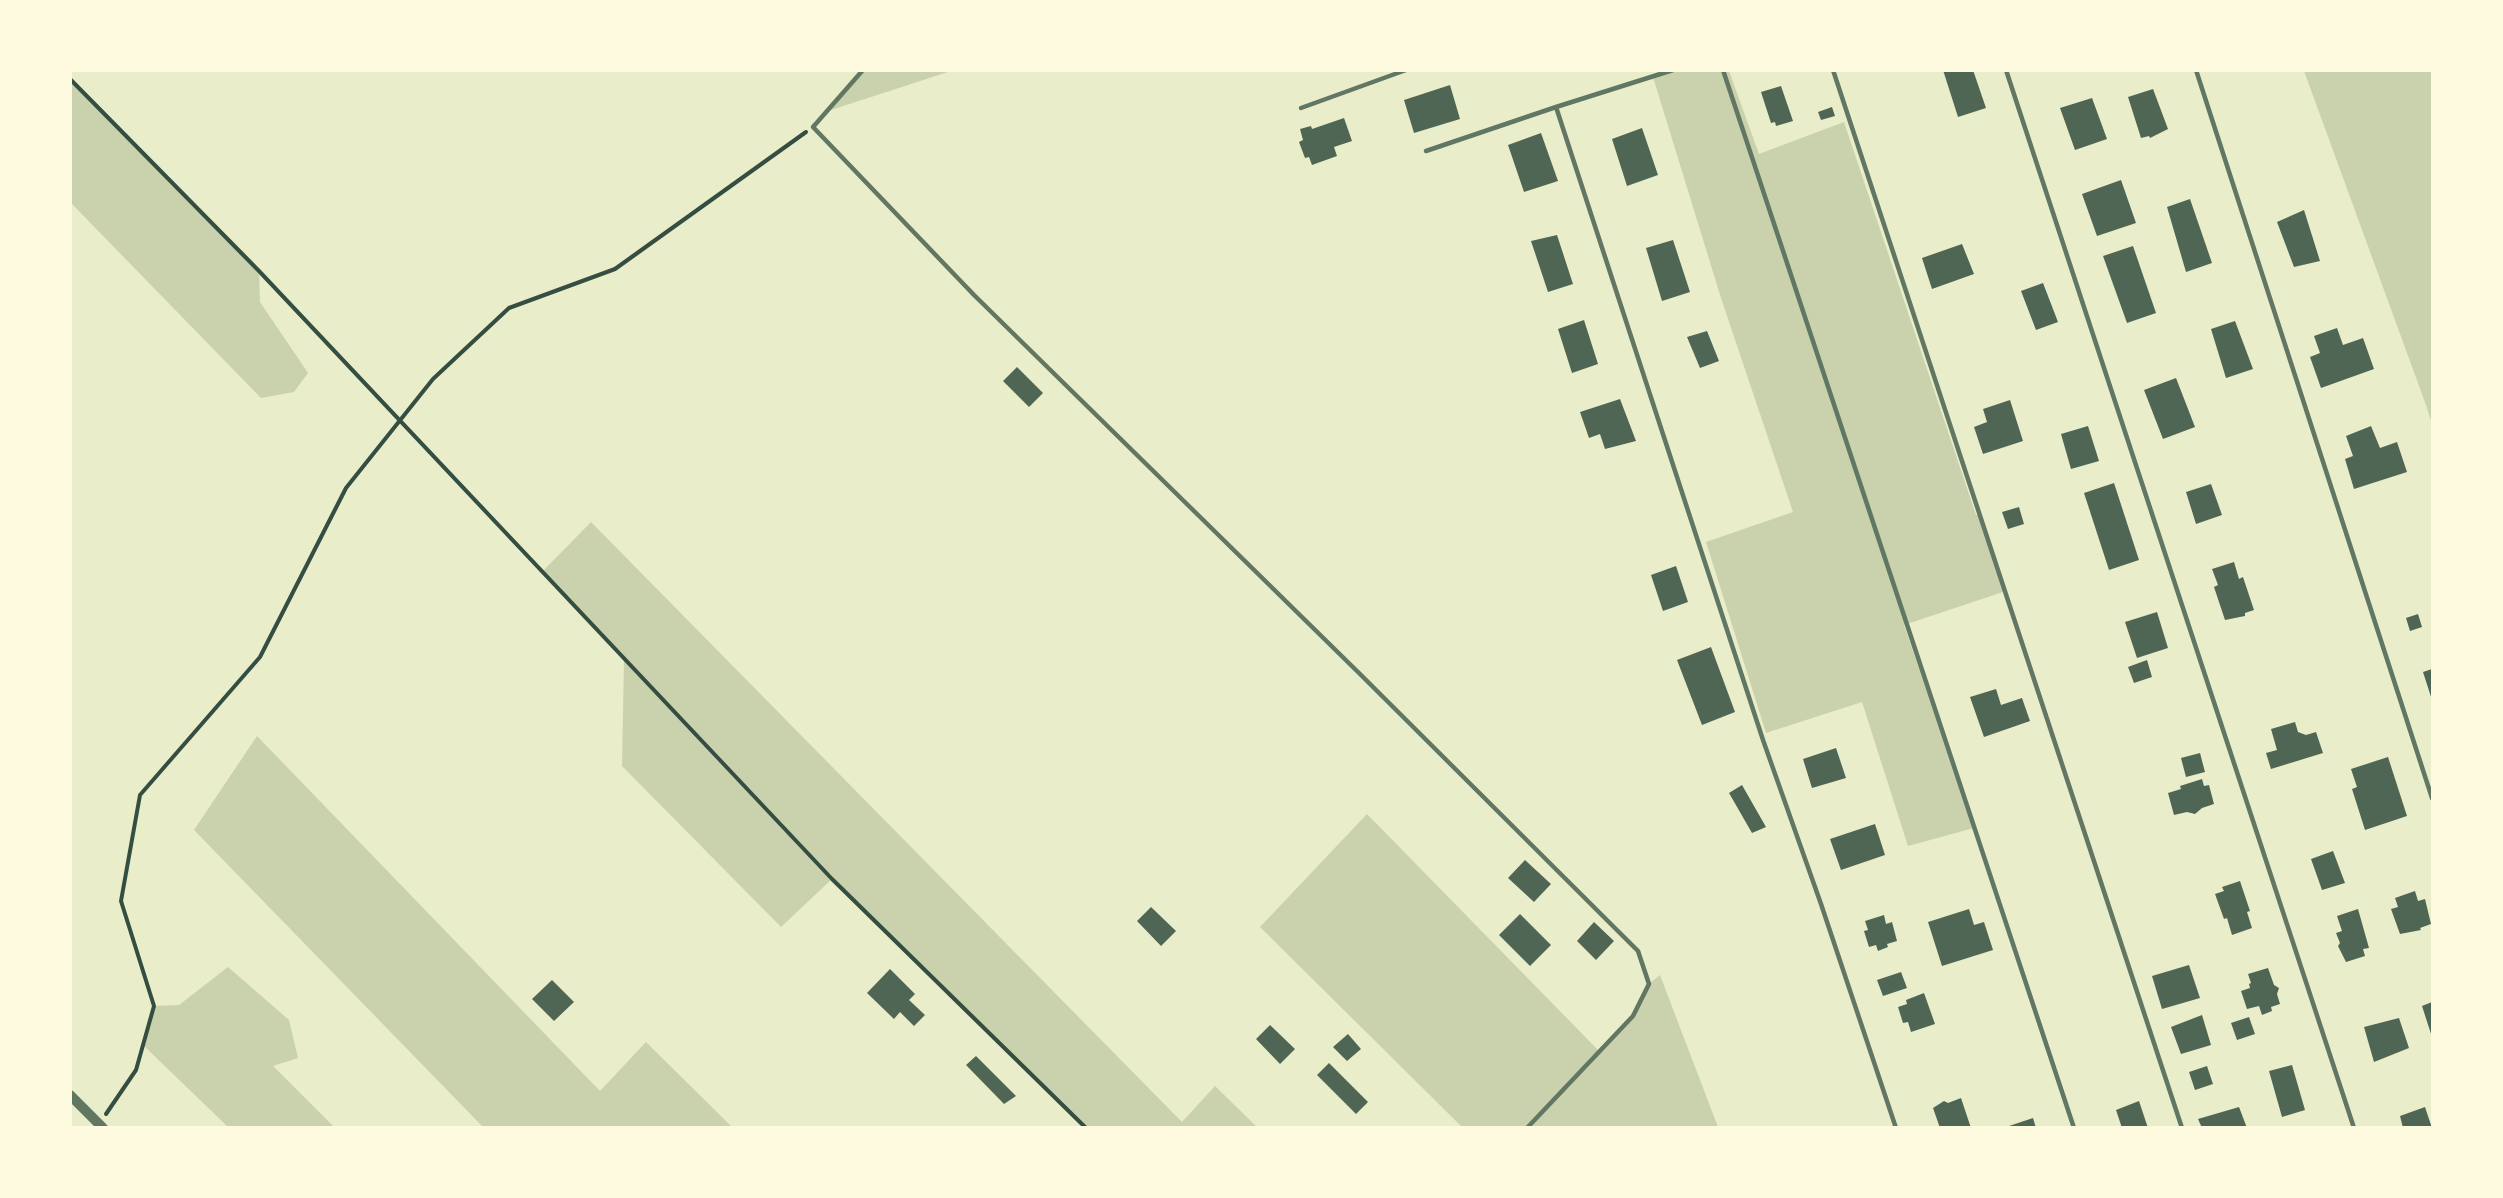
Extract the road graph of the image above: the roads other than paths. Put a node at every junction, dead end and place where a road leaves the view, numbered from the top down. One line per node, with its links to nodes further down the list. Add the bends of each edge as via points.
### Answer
1 (863, 70): 14 (lane, via 813,127 974,295 1638,951 1649,984 1633,1016)
2 (1406, 70): 9 (lane)
3 (1673, 70): 8 (lane)
4 (1723, 70): 16 (lane)
5 (1833, 70): 17 (lane)
6 (2006, 70): 18 (lane)
7 (2196, 70): 11 (lane)
8 (1556, 106): 10 (lane); 15 (lane, via 1755,718)
9 (1301, 108)
10 (1426, 151)
11 (2433, 798)
12 (70, 1095): 13 (street)
13 (101, 1126)
14 (1527, 1128)
15 (1896, 1128)
16 (2074, 1128)
17 (2182, 1128)
18 (2354, 1128)

